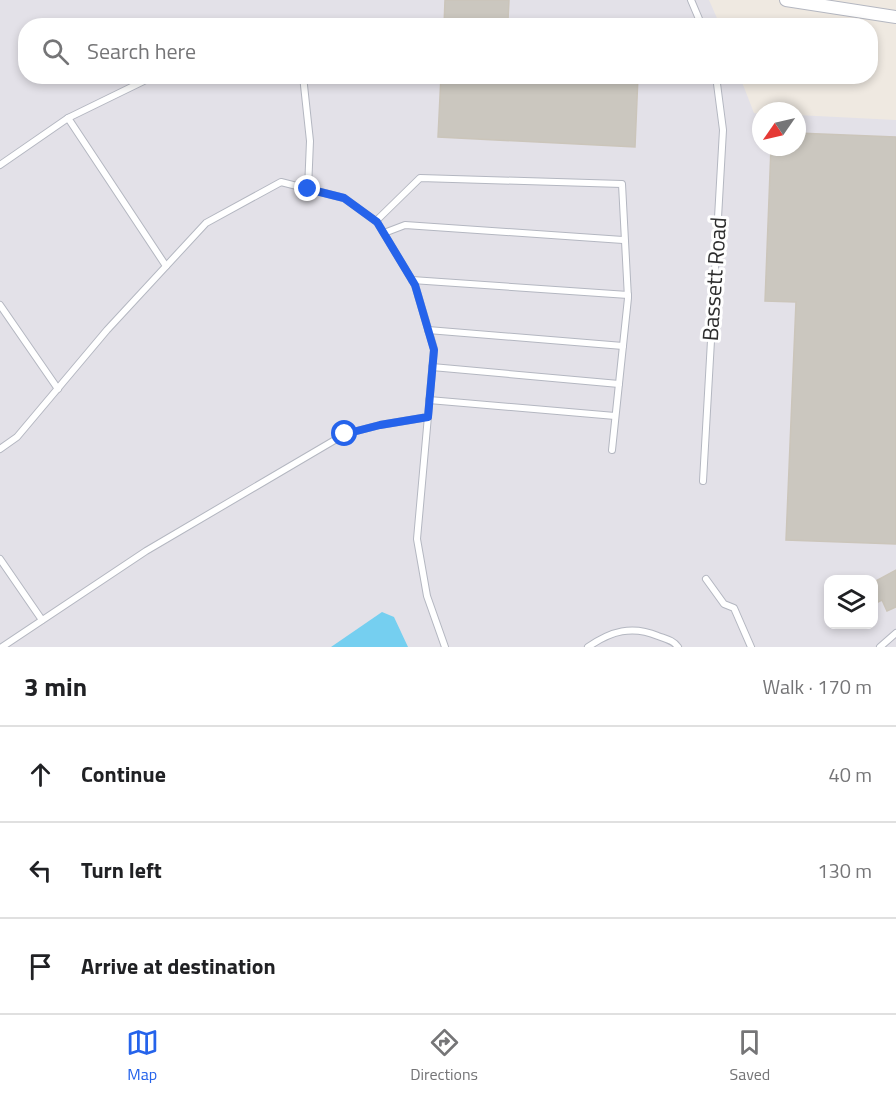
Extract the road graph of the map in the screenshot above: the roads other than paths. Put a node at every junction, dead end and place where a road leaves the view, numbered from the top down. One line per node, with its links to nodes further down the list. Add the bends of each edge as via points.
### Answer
1 (691, 0): 4 (lane)
2 (786, 0): 3 (street)
3 (896, 17)
4 (699, 18)
5 (138, 84): 8 (lane)
6 (304, 84): 10 (lane, via 310,141)
7 (717, 84): 28 (lane, Bassett Road, via 723,130)
8 (68, 118): 9 (lane); 14 (lane)
9 (0, 165)
10 (308, 189): 11 (lane, via 344,198); 14 (lane, via 281,182 253,197 206,223)
11 (375, 221): 12 (lane); 13 (lane, via 420,178 622,184)
12 (384, 233): 13 (lane, via 405,225); 15 (lane)
13 (623, 240): 16 (lane)
14 (166, 266): 22 (lane)
15 (412, 280): 16 (lane); 18 (lane)
16 (628, 295): 19 (lane)
17 (0, 305): 22 (lane)
18 (428, 330): 19 (lane); 20 (lane, via 434,350)
19 (623, 346): 21 (lane)
20 (432, 368): 21 (lane); 23 (lane)
21 (619, 384): 24 (lane)
22 (58, 389): 26 (lane, via 17,437)
23 (429, 400): 24 (lane); 25 (lane)
24 (615, 416): 27 (lane)
25 (428, 417): 31 (lane, via 345,434 146,551); 34 (lane, via 417,539 427,596)
26 (0, 450)
27 (612, 450)
28 (703, 481)
29 (0, 559): 31 (lane)
30 (706, 579): 37 (lane, via 724,604 734,608)
31 (42, 620): 33 (lane)
32 (896, 633): 38 (lane)
33 (2, 647)
34 (445, 647)
35 (588, 647): 36 (lane, via 603,636 641,629)
36 (678, 647)
37 (751, 647)
38 (880, 647)

